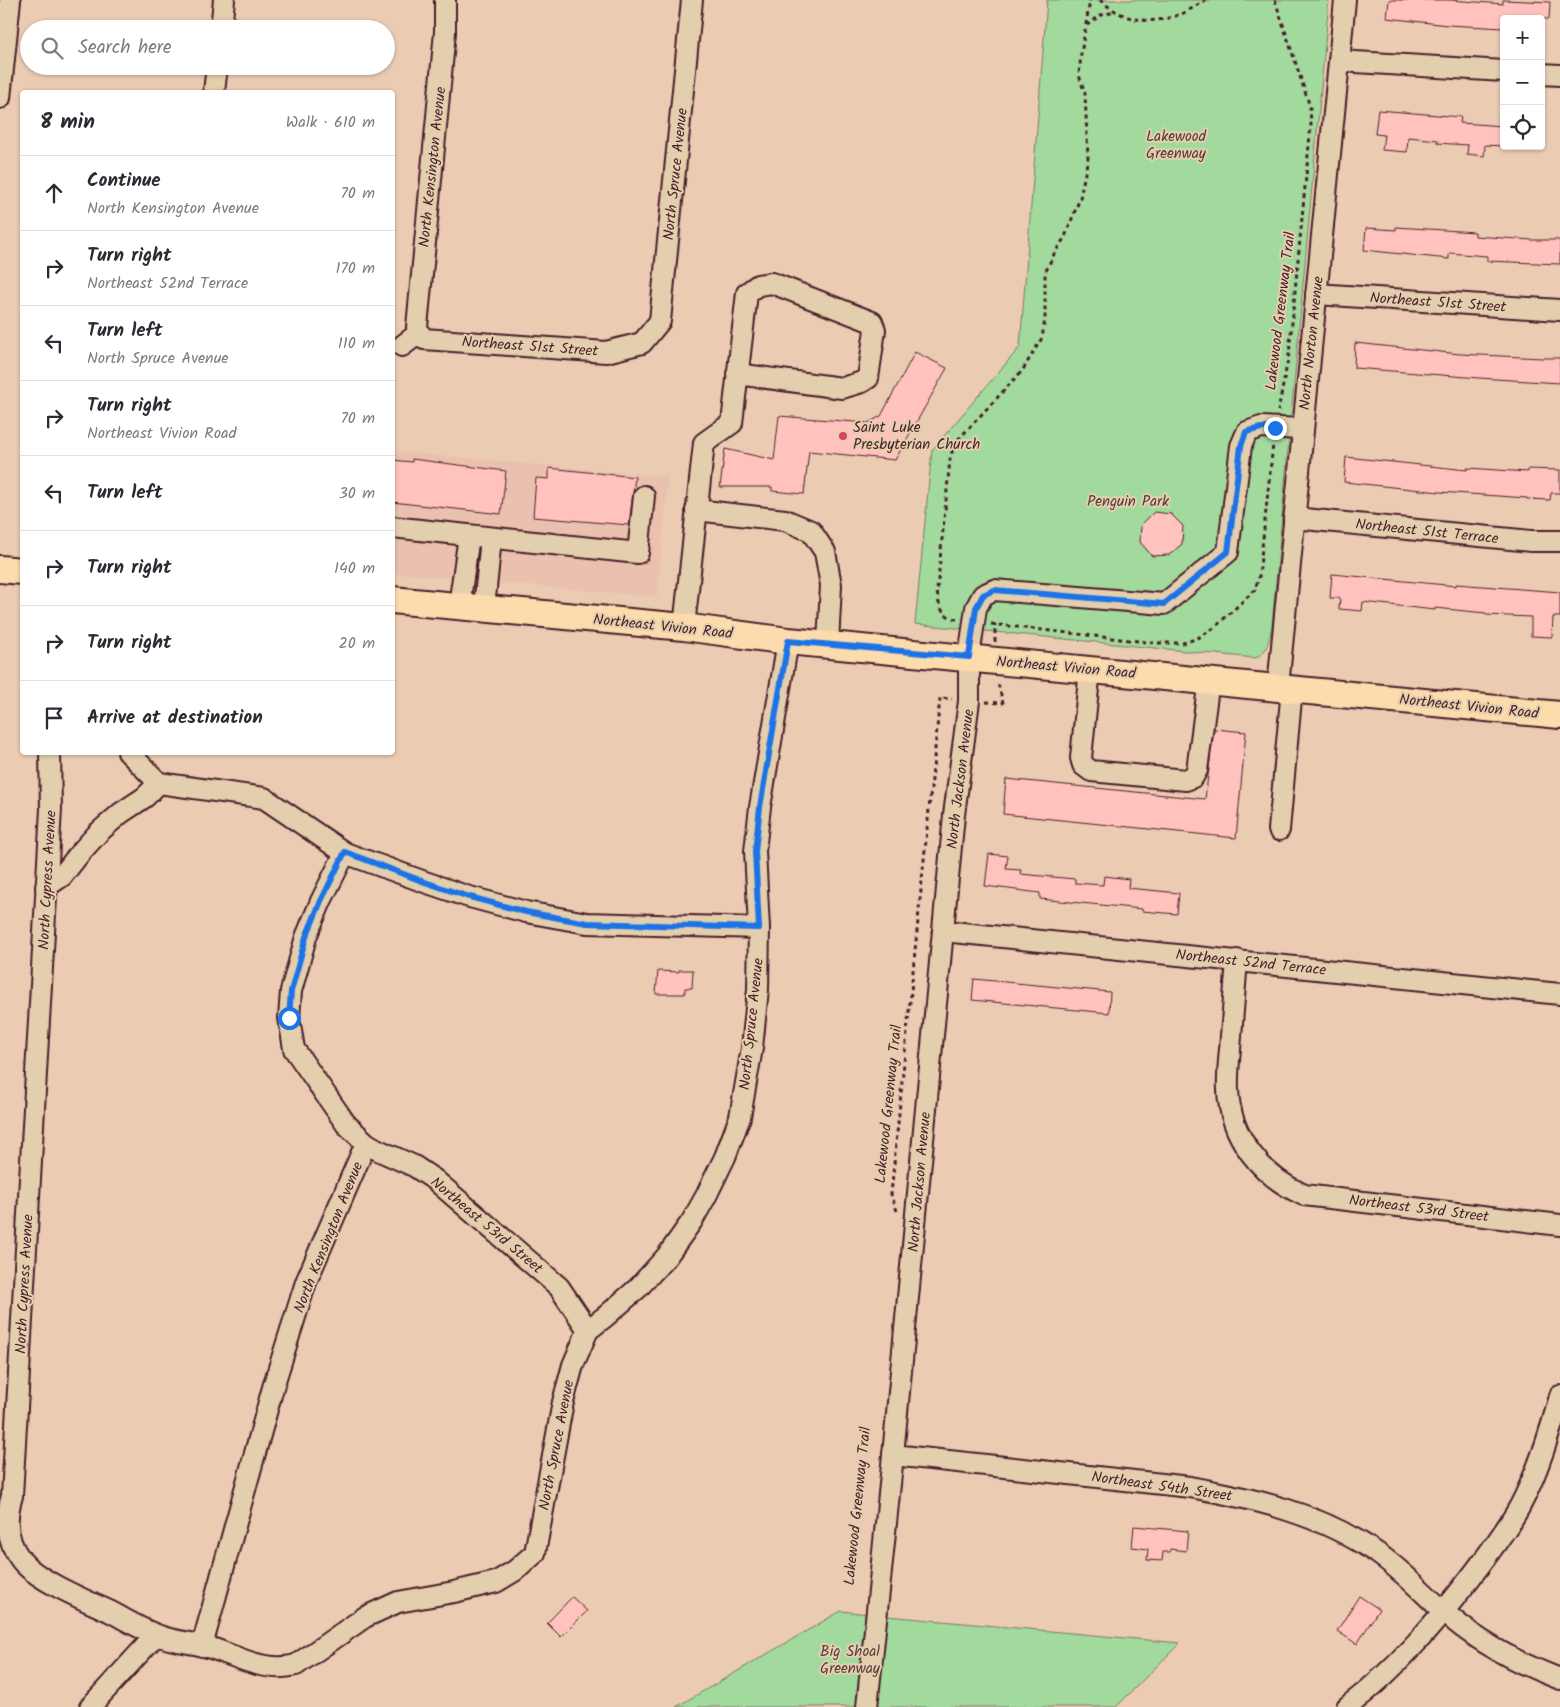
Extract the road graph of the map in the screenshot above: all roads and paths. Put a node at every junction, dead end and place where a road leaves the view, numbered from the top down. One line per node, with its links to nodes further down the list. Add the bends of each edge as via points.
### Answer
1 (10, 0): 19 (street)
2 (224, 0): 11 (street)
3 (445, 0): 22 (street, North Kensington Avenue, via 445,32 416,327)
4 (692, 0): 23 (street, North Spruce Avenue, via 660,321)
5 (1090, 0): 12 (path)
6 (1100, 0): 10 (path)
7 (1206, 0): 10 (path, via 1178,15 1154,20 1136,20)
8 (1275, 0): 26 (path, Lakewood Greenway Trail, via 1310,108 1311,124 1289,354)
9 (1345, 0): 13 (street, North Norton Avenue)
10 (1116, 12): 12 (path, via 1101,15)
11 (222, 20)
12 (1086, 25): 39 (path, via 1079,75 1085,94 1088,158 1080,198 1065,237 1045,273 1042,338 1022,371 954,444 950,460 938,604 944,614)
13 (1339, 61): 14 (street); 20 (street, North Norton Avenue)
14 (1500, 71)
15 (1545, 74): 17 (street)
16 (216, 75): 18 (street)
17 (1560, 75)
18 (214, 90)
19 (0, 98)
20 (1316, 294): 21 (street, Northeast 51st Street); 27 (street, North Norton Avenue)
21 (1560, 310)
22 (419, 333): 23 (street, Northeast 51st Street, via 424,339 606,352); 24 (street)
23 (642, 343)
24 (402, 346)
25 (738, 374): 25 (street, via 746,293 758,285 772,283 872,322 874,330 868,378 862,382 842,388); 29 (street, via 732,423 704,443)
26 (1275, 428): 27 (street); 39 (street, North Jackson Avenue, via 1246,432 1241,446 1228,552 1164,604 994,590 983,595 976,608); 40 (path, Lakewood Greenway Trail, via 1259,576 1254,590 1214,628 1183,643 1155,643)
27 (1303, 430): 30 (street, North Norton Avenue)
28 (644, 496): 33 (street, via 638,554)
29 (696, 510): 41 (street); 43 (street, via 785,520 811,531 825,552 831,585)
30 (1294, 518): 34 (street, Northeast 51st Terrace); 47 (street, North Norton Avenue)
31 (395, 527): 32 (street)
32 (469, 536): 33 (street); 38 (street)
33 (491, 538): 38 (street)
34 (1560, 541)
35 (0, 569): 36 (main road)
36 (20, 571)
37 (395, 600): 38 (main road, Northeast Vivion Road)
38 (471, 607): 41 (main road, Northeast Vivion Road)
39 (974, 622): 44 (street, North Jackson Avenue)
40 (995, 624)
41 (684, 627): 42 (main road, Northeast Vivion Road)
42 (788, 641): 43 (main road, Northeast Vivion Road); 58 (street, North Spruce Avenue, via 756,842)
43 (828, 644): 44 (main road, Northeast Vivion Road)
44 (969, 657): 45 (main road, Northeast Vivion Road); 59 (street, North Jackson Avenue, via 969,700)
45 (1090, 669): 46 (main road, Northeast Vivion Road); 46 (street, via 1081,758 1083,765 1091,771 1186,780 1197,770)
46 (1209, 680): 47 (main road, Northeast Vivion Road)
47 (1285, 688): 51 (main road, Northeast Vivion Road); 55 (street, North Norton Avenue)
48 (1000, 696): 50 (path, via 1003,703)
49 (957, 699): 63 (path, Lakewood Greenway Trail, via 940,698 890,1194)
50 (990, 702)
51 (1560, 716)
52 (50, 755): 57 (street, North Cypress Avenue, via 51,810)
53 (131, 755): 54 (street)
54 (159, 784): 56 (street, via 264,798); 57 (street, via 99,832 62,876)
55 (1279, 830)
56 (345, 852): 58 (street, via 466,896 526,912 587,923); 62 (street, North Kensington Avenue, via 306,937 291,991 289,1018 294,1049 346,1124)
57 (46, 887): 69 (street, North Cypress Avenue, via 8,1529 21,1561 38,1576)
58 (759, 928): 65 (street, North Spruce Avenue, via 752,1048 740,1117 725,1157 692,1221 667,1256 638,1288)
59 (943, 932): 60 (street, Northeast 52nd Terrace); 67 (street, North Jackson Avenue)
60 (1237, 960): 61 (street, Northeast 52nd Terrace); 64 (street, Northeast 53rd Street, via 1229,1102 1247,1148 1281,1183 1304,1195)
61 (1560, 994)
62 (366, 1143): 65 (street, Northeast 53rd Street, via 435,1180 559,1287); 70 (street, North Kensington Avenue, via 306,1282 274,1384)
63 (898, 1214)
64 (1560, 1225)
65 (588, 1330): 70 (street, North Spruce Avenue, via 573,1365 563,1402 535,1553 516,1570 496,1582 398,1602 365,1617 296,1665 251,1664)
66 (1560, 1396): 68 (street, via 1520,1506)
67 (893, 1455): 68 (street, Northeast 54th Street, via 1190,1487 1278,1507 1321,1521 1378,1553); 73 (street, North Jackson Avenue)
68 (1444, 1612): 71 (street, Northeast 54th Street, via 1502,1654); 74 (street, via 1410,1649)
69 (156, 1635): 70 (street, North Cypress Avenue); 72 (street)
70 (202, 1646)
71 (1560, 1679)
72 (90, 1707)
73 (867, 1707)
74 (1347, 1707)

